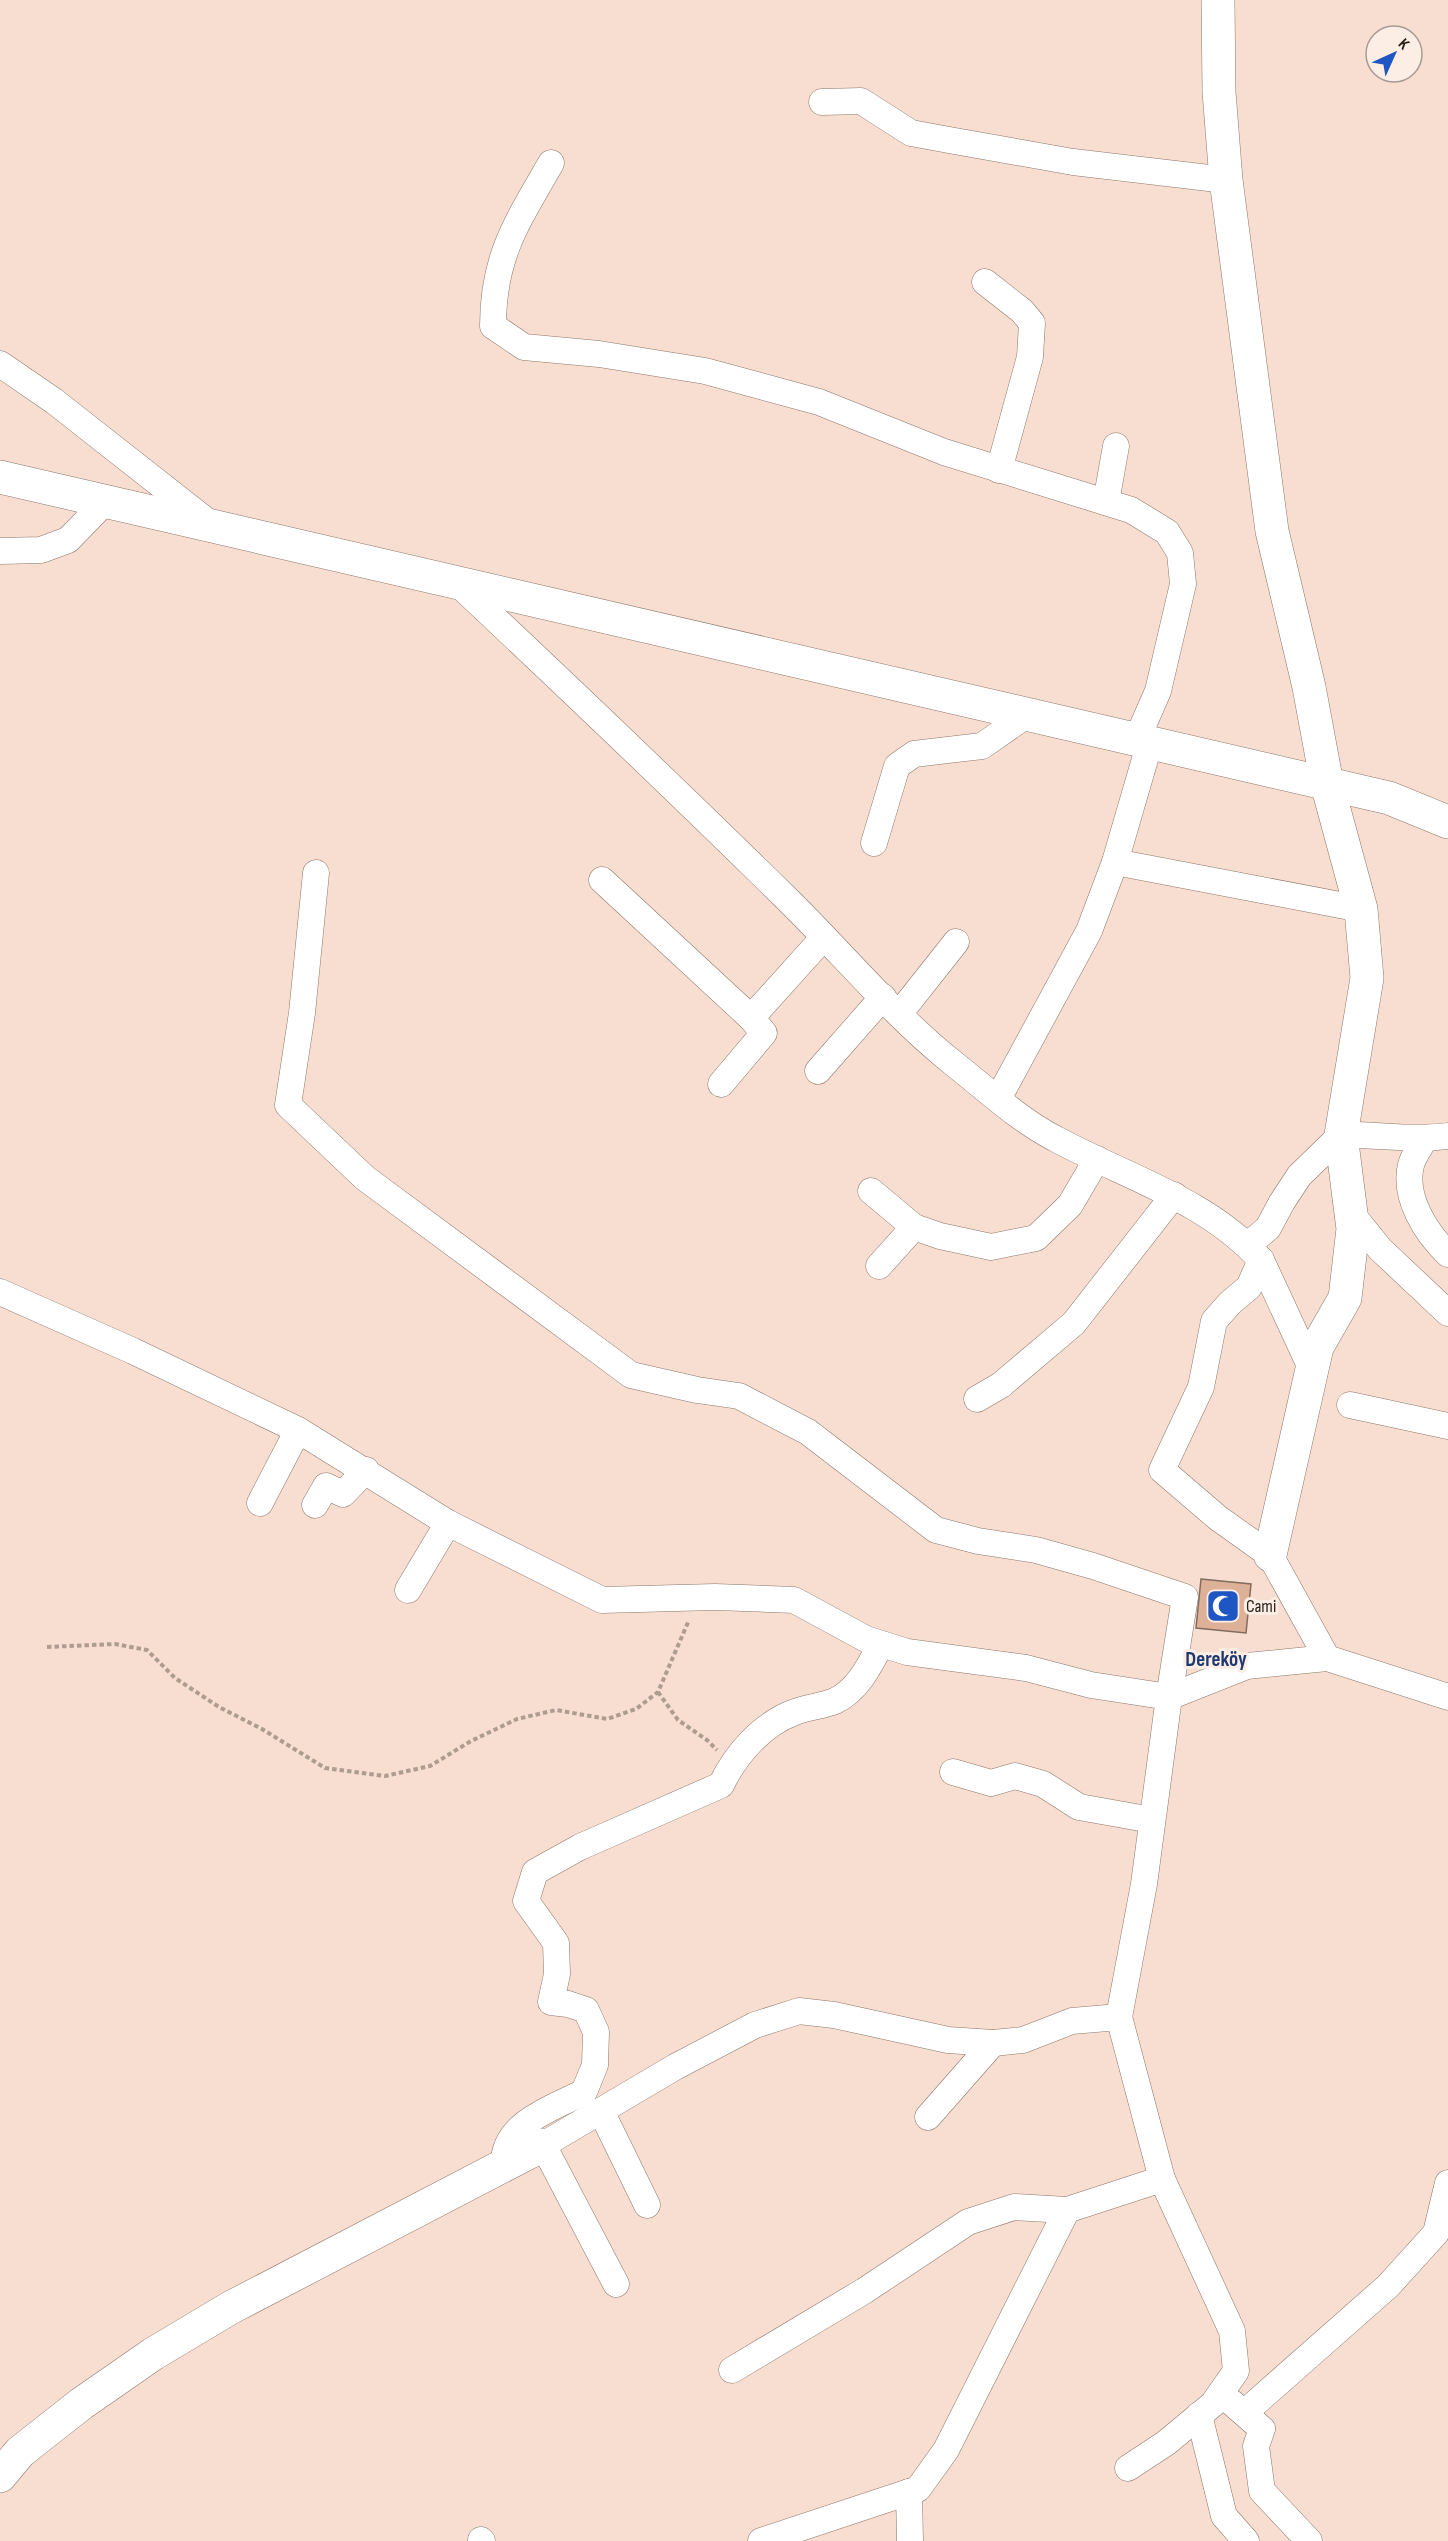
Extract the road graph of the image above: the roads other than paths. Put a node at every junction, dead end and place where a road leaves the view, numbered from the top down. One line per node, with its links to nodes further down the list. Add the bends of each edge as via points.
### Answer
1 (1218, 0): 4 (street, via 1219,92)
2 (822, 102): 4 (street, via 861,101 911,133 1073,162)
3 (551, 163): 8 (street, via 510,233 497,275 493,326 524,347 705,371 819,402)
4 (1226, 180): 17 (street, via 1272,531)
5 (985, 282): 8 (street, via 1032,323 1030,357)
6 (0, 364): 12 (street, via 54,401)
7 (1116, 446): 11 (street)
8 (999, 470): 11 (street)
9 (0, 477): 10 (street)
10 (106, 501): 12 (street); 13 (street, via 68,540 41,550)
11 (1106, 502): 16 (street, via 1131,510 1167,532 1180,553 1183,584)
12 (213, 526): 14 (street)
13 (0, 551)
14 (456, 582): 15 (street); 24 (street, via 628,743)
15 (1028, 714): 16 (street); 19 (street, via 982,746 914,754 897,766)
16 (1143, 741): 17 (street); 20 (street)
17 (1328, 784): 18 (street, via 1389,798); 23 (street)
18 (1448, 822)
19 (874, 843)
20 (1115, 862): 23 (street); 30 (street, via 1089,931)
21 (316, 873): 56 (street, via 288,1105 365,1178 631,1375 739,1396 808,1432 936,1530 1036,1550 1185,1598)
22 (602, 879): 27 (street)
23 (1361, 909): 31 (street, via 1367,978)
24 (824, 937): 26 (street); 27 (street)
25 (956, 942): 26 (street)
26 (891, 1006): 28 (street); 30 (street, via 927,1042)
27 (751, 1018): 29 (street, via 764,1033)
28 (818, 1071)
29 (721, 1084)
30 (998, 1099): 33 (street, via 1054,1138)
31 (1341, 1135): 32 (street); 36 (street); 38 (street, via 1299,1176)
32 (1436, 1138): 39 (street, via 1411,1165 1411,1196 1422,1221)
33 (1097, 1159): 35 (street); 37 (street, via 1070,1205 1036,1238 991,1247)
34 (871, 1191): 37 (street)
35 (1174, 1195): 38 (street); 44 (street, via 1074,1323 1001,1385)
36 (1351, 1213): 42 (street, via 1380,1248); 43 (street, via 1353,1229 1345,1298 1317,1347)
37 (914, 1227): 40 (street)
38 (1255, 1253): 43 (street); 52 (street, via 1249,1287 1214,1321 1201,1387 1162,1470 1218,1518)
39 (1448, 1254)
40 (879, 1266)
41 (0, 1292): 47 (street)
42 (1448, 1313)
43 (1312, 1370): 52 (street)
44 (976, 1399)
45 (1350, 1405): 46 (street)
46 (1448, 1426)
47 (298, 1430): 48 (street); 49 (street)
48 (366, 1470): 50 (street, via 343,1494 326,1486); 51 (street)
49 (260, 1503)
50 (315, 1505)
51 (448, 1523): 53 (street); 54 (street, via 602,1599 794,1600)
52 (1270, 1555): 55 (street)
53 (408, 1590)
54 (881, 1644): 56 (street, via 907,1652 1026,1668 1091,1685); 65 (street, via 864,1676 836,1700 794,1712 764,1728 731,1765 721,1785 580,1847 536,1872 526,1901 556,1943 557,1974 551,2002 586,2010 596,2032 595,2065 584,2092 515,2130 504,2152)
55 (1327, 1658): 56 (street, via 1247,1666); 57 (street)
56 (1169, 1697): 59 (street)
57 (1448, 1697)
58 (953, 1773): 59 (street, via 990,1783 1015,1776 1043,1784 1079,1807)
59 (1152, 1820): 60 (street)
60 (1119, 2017): 61 (street, via 1072,2021 1023,2040); 66 (street)
61 (993, 2043): 62 (street, via 948,2040 799,2011 755,2025); 63 (street)
62 (601, 2111): 64 (street); 68 (street)
63 (928, 2117)
64 (543, 2145): 65 (street); 70 (street)
65 (504, 2164): 76 (street, via 230,2308 163,2348 63,2417 20,2452)
66 (1162, 2179): 69 (street); 72 (street, via 1232,2331 1236,2372)
67 (1448, 2183): 73 (street, via 1436,2233 1388,2286)
68 (647, 2205)
69 (1067, 2210): 71 (street, via 1014,2207 968,2222 864,2291); 77 (street, via 946,2450 918,2489)
70 (616, 2284)
71 (732, 2370)
72 (1220, 2393): 73 (street); 74 (street)
73 (1244, 2414): 81 (street, via 1262,2429 1256,2446 1262,2491)
74 (1199, 2415): 75 (street); 80 (street, via 1224,2516)
75 (1128, 2469)
76 (0, 2476)
77 (909, 2492): 78 (street); 79 (street)
78 (761, 2541)
79 (910, 2541)
80 (1246, 2541)
81 (1309, 2541)

